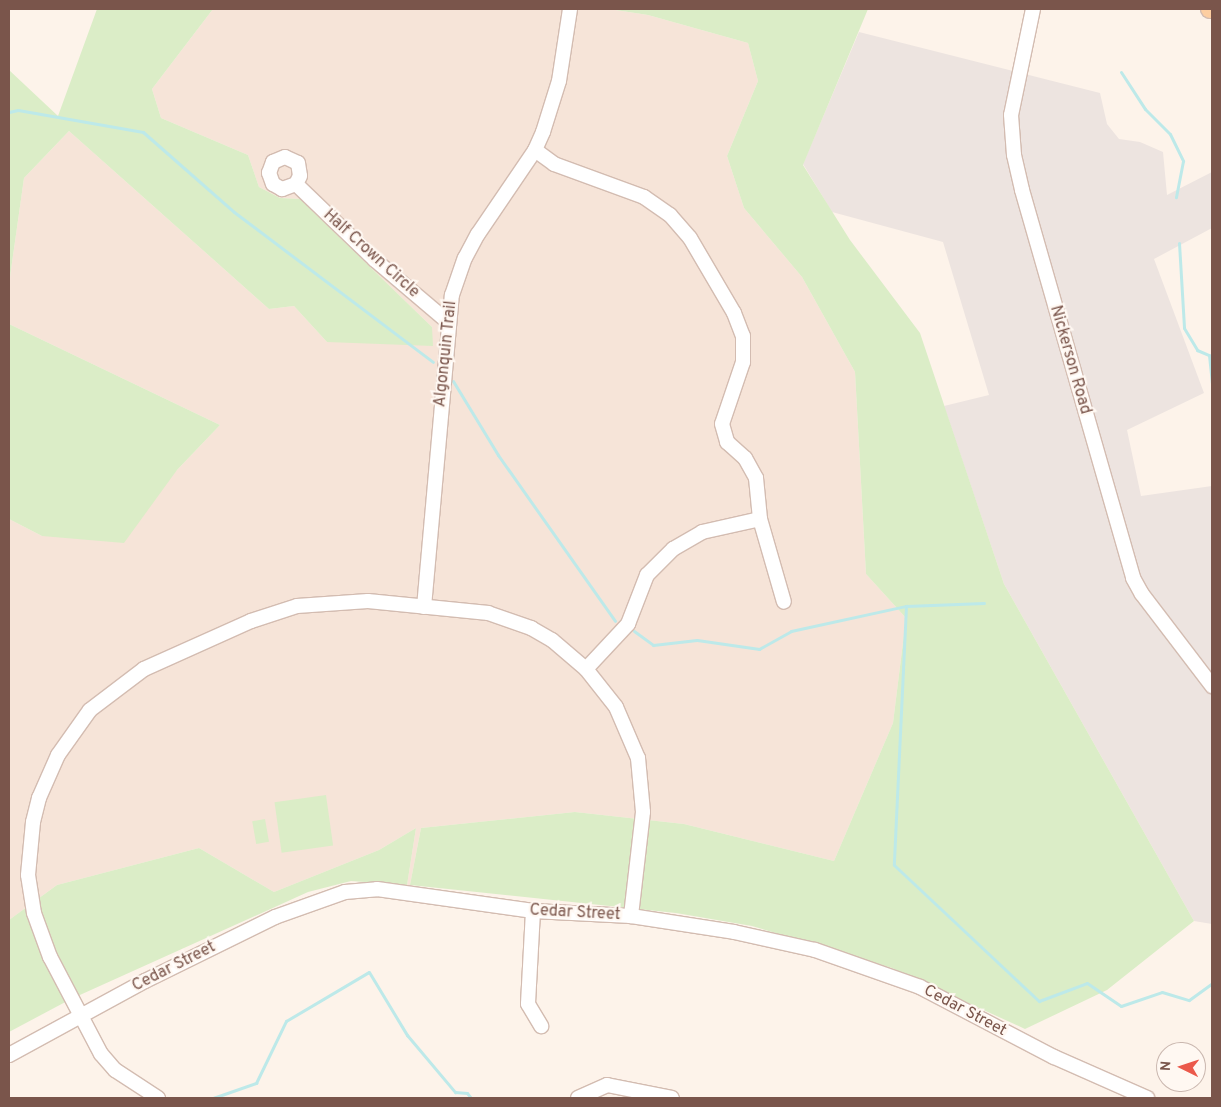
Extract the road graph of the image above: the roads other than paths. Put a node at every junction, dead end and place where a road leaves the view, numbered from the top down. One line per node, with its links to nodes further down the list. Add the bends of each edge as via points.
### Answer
1 (570, 9): 3 (street, Algonquin Trail, via 559,81)
2 (1033, 9): 10 (street, Nickerson Road, via 1011,114 1014,155 1022,190 1133,578)
3 (535, 150): 5 (street, Algonquin Trail, via 465,258 452,295); 6 (street, via 554,164 644,197 670,215 690,238 734,313 743,336 743,362 724,413 723,429 727,442 745,458 756,478)
4 (296, 184): 5 (street, Half Crown Circle, via 375,260)
5 (448, 322): 8 (street, Algonquin Trail)
6 (760, 519): 7 (street); 9 (street, via 702,532 660,560 642,584 628,624)
7 (784, 602)
8 (424, 607): 9 (street, via 488,613 530,628 552,640); 13 (street, via 340,601 297,606 265,616 144,669 111,692 77,725 58,755 39,798 30,840 28,875 40,935)
9 (586, 669): 12 (street, via 624,722 641,776 643,812)
10 (1212, 686)
11 (533, 911): 12 (street, Cedar Street); 13 (street, Cedar Street, via 409,892 377,889 345,892 275,917); 14 (street, via 528,1004)
12 (631, 916): 19 (street, Cedar Street, via 734,932 815,950 888,974 1054,1058)
13 (79, 1017): 15 (street, Cedar Street); 16 (street, via 101,1054 115,1070)
14 (542, 1026)
15 (9, 1055)
16 (158, 1098)
17 (578, 1098): 18 (street, via 607,1085)
18 (672, 1098)
19 (1147, 1098)

